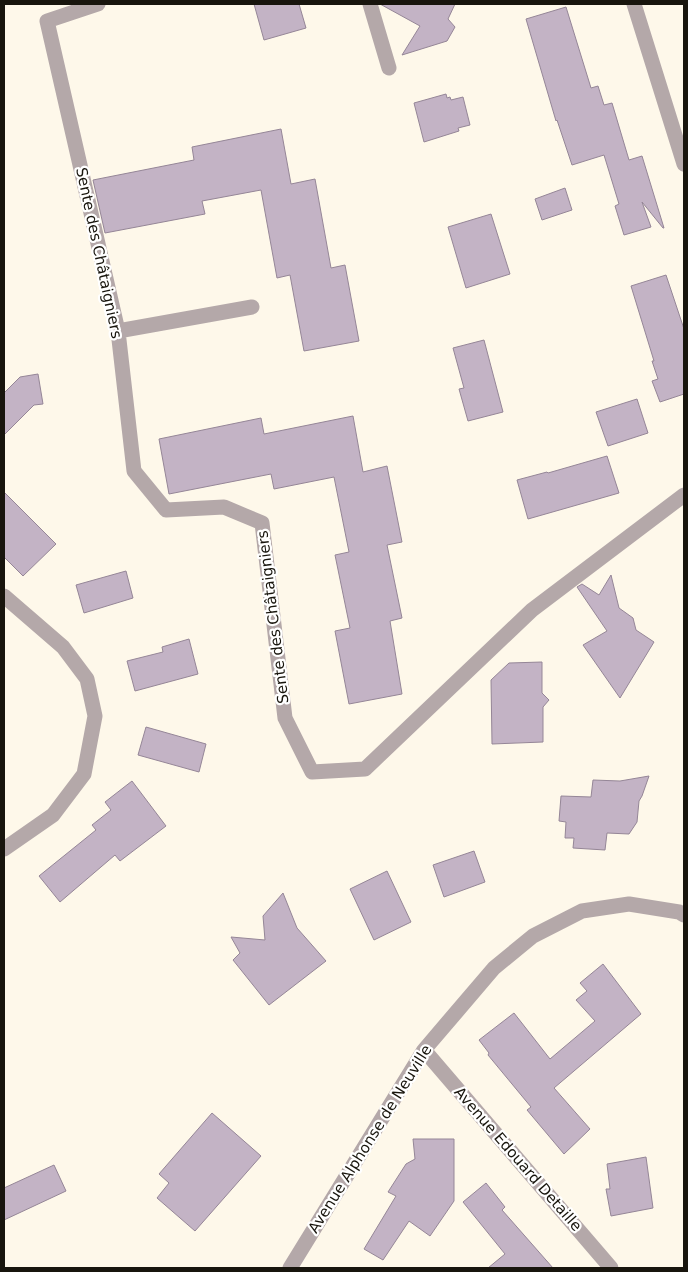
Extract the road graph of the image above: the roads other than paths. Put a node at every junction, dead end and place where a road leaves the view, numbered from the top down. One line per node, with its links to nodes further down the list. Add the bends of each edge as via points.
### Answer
1 (98, 4): 7 (street, Sente des Châtaigniers, via 47,21)
2 (370, 4): 4 (street)
3 (634, 4): 5 (street)
4 (388, 68)
5 (684, 164)
6 (252, 306): 7 (street)
7 (118, 331): 8 (street, Sente des Châtaigniers, via 134,471 166,510 224,507 262,523 285,718 312,772 365,769 532,610)
8 (684, 495)
9 (4, 596): 10 (street, via 62,647 82,672 87,679 96,716 84,774 53,814)
10 (4, 849)
11 (684, 915): 12 (street, Avenue Alphonse de Neuville, via 629,904 582,911 533,936 494,968)
12 (424, 1050): 13 (street, Avenue Alphonse de Neuville); 14 (street, Avenue Edouard Detaille)
13 (290, 1268)
14 (611, 1268)

